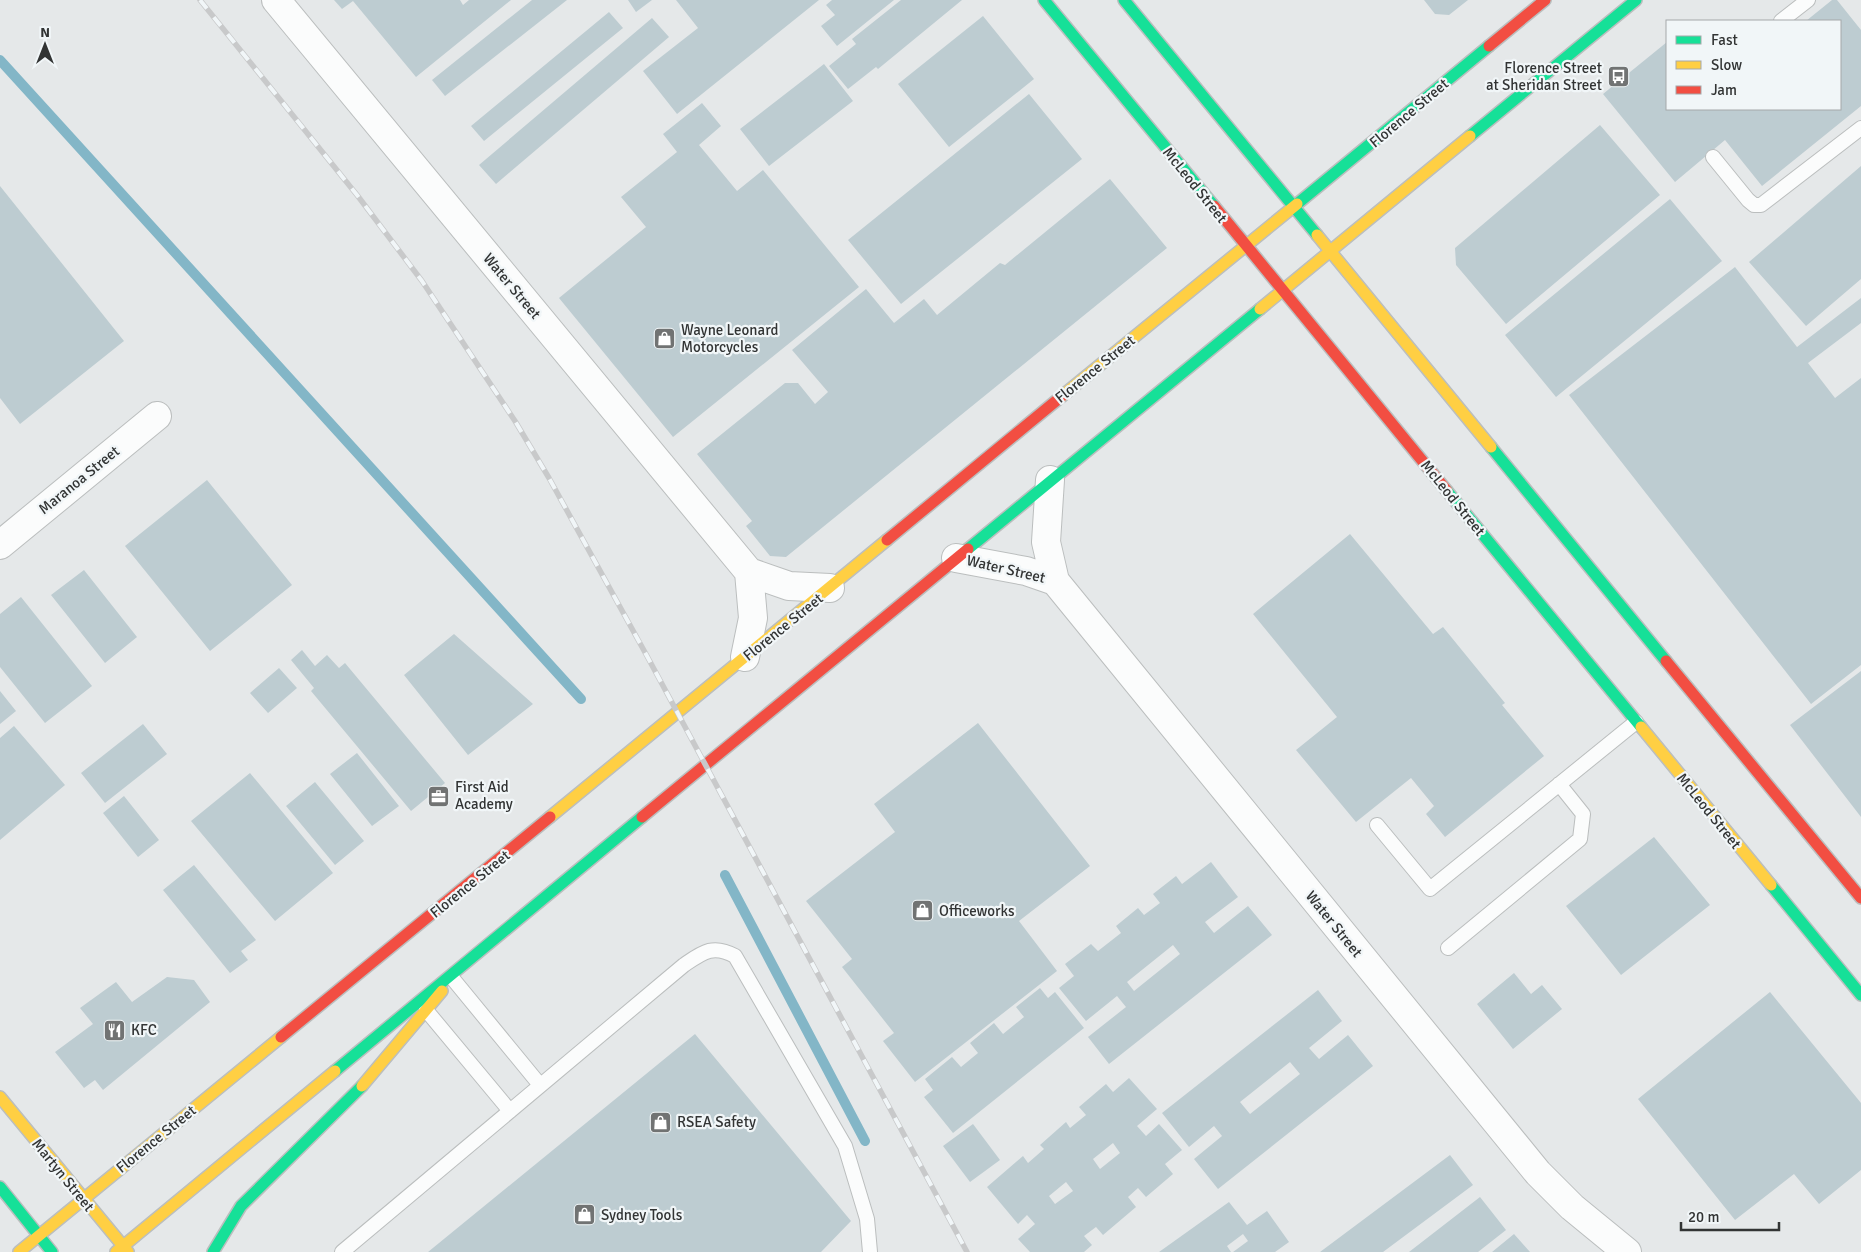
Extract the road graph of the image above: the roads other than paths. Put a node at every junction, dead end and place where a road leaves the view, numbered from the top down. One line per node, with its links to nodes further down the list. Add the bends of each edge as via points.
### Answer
1 (276, 0): 18 (street, Water Street)
2 (1044, 0): 11 (main road, McLeod Street)
3 (1124, 0): 10 (main road)
4 (1545, 0): 10 (main road, Florence Street)
5 (1636, 0): 12 (main road)
6 (1808, 0): 7 (lane)
7 (1782, 20)
8 (1861, 128): 9 (lane, via 1761,205 1754,205 1748,200)
9 (1713, 158)
10 (1295, 207): 11 (main road, Florence Street); 12 (main road)
11 (1246, 246): 13 (main road, McLeod Street); 20 (main road, Florence Street)
12 (1331, 251): 13 (main road); 25 (main road)
13 (1283, 292): 15 (main road); 22 (main road, McLeod Street)
14 (157, 416): 16 (street, Maranoa Street)
15 (1050, 480): 17 (main road); 19 (street, Water Street, via 1046,542)
16 (0, 545)
17 (956, 558): 19 (street, Water Street, via 1016,568); 27 (main road)
18 (748, 572): 20 (street, via 789,586); 21 (street, via 753,618)
19 (1055, 581): 43 (street, Water Street, via 1538,1173 1572,1207)
20 (830, 588): 21 (main road, Florence Street)
21 (746, 657): 35 (main road, Florence Street)
22 (1636, 722): 23 (lane); 29 (main road, McLeod Street)
23 (1559, 784): 24 (lane, via 1430,889); 26 (lane, via 1583,814 1580,839)
24 (1376, 825)
25 (1861, 898)
26 (1448, 948)
27 (467, 961): 28 (main road); 37 (main road)
28 (453, 979): 30 (main road); 31 (lane)
29 (1861, 996)
30 (426, 1010): 33 (lane); 40 (main road, via 365,1083 241,1206)
31 (540, 1085): 33 (lane); 42 (lane, via 684,965 703,952 723,949 735,956 845,1146 867,1219)
32 (0, 1097): 35 (main road, Martyn Street)
33 (510, 1111): 41 (lane)
34 (0, 1187): 36 (main road)
35 (82, 1199): 36 (main road, Florence Street); 37 (main road, Martyn Street)
36 (39, 1235): 38 (main road, Florence Street); 39 (main road)
37 (122, 1250)
38 (19, 1252)
39 (52, 1252)
40 (214, 1252)
41 (342, 1252)
42 (870, 1252)
43 (1627, 1252)

